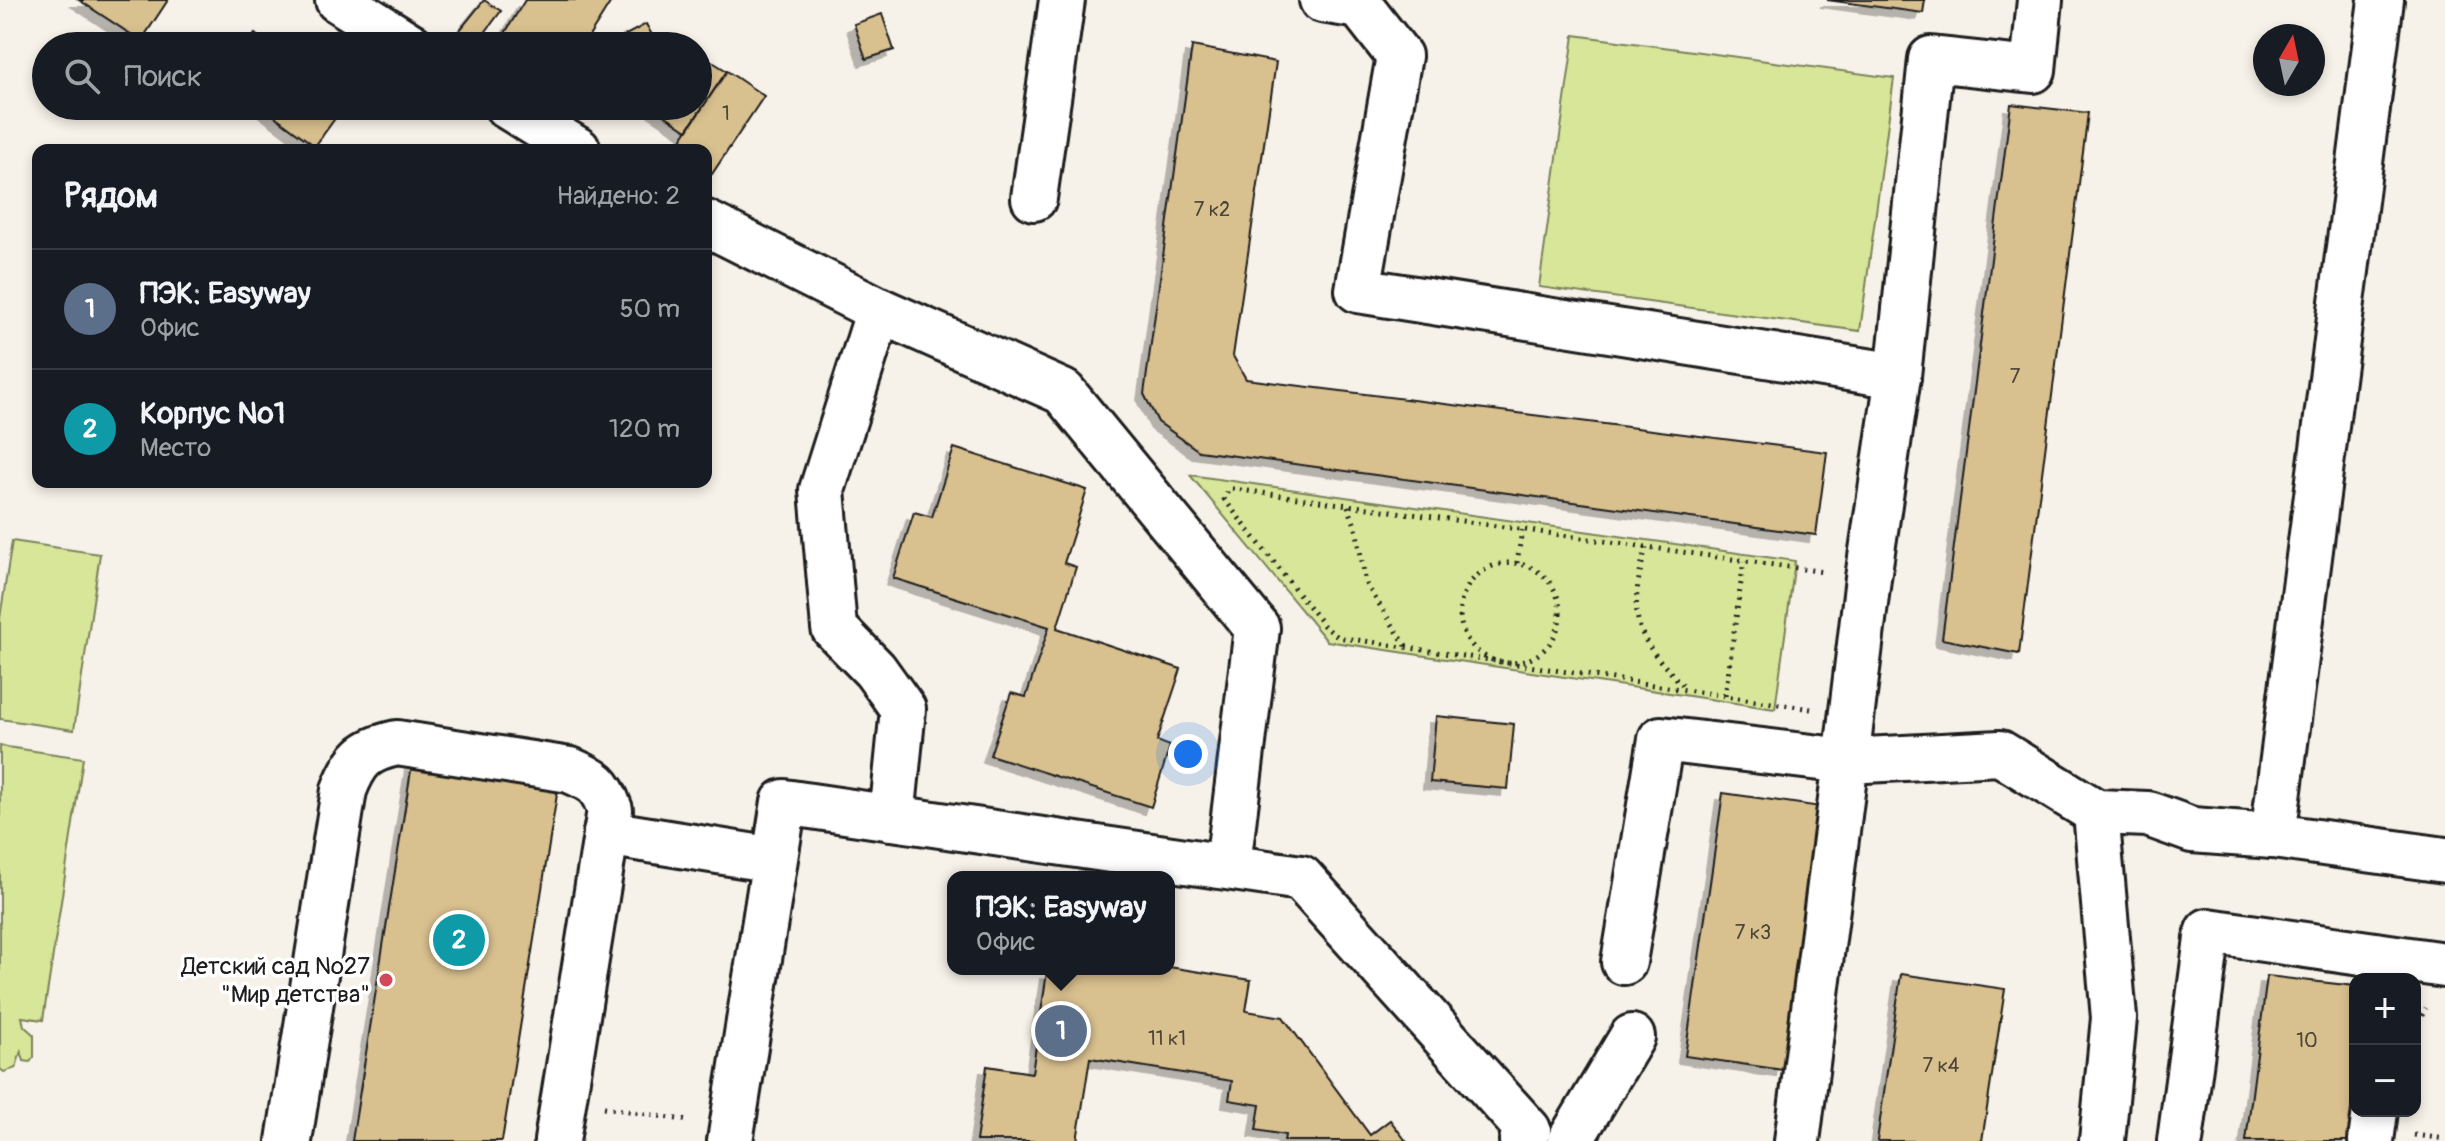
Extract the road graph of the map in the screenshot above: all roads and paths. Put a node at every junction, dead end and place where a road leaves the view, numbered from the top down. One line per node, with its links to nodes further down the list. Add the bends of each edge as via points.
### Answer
1 (338, 0): 6 (street)
2 (1062, 0): 9 (street)
3 (1322, 0): 12 (street, via 1360,6 1399,56 1358,290)
4 (2040, 0): 12 (street, via 2033,70 1931,59)
5 (2381, 0): 28 (street)
6 (389, 32)
7 (530, 120): 8 (street)
8 (568, 144)
9 (1034, 198)
10 (712, 226): 11 (street)
11 (879, 310): 26 (street, via 822,490 834,628 903,709); 31 (street, via 1063,392 1257,628)
12 (1898, 376): 18 (street)
13 (1348, 505): 14 (path); 19 (path, via 1366,584); 19 (path, via 1234,489 1224,495 1330,631 1343,638)
14 (1522, 530): 15 (path); 17 (path)
15 (1646, 547): 16 (path); 21 (path, via 1636,590 1638,623 1653,654)
16 (1744, 561): 18 (path); 22 (path)
17 (1517, 563): 20 (path, via 1484,570 1463,595 1462,628 1470,644); 20 (path, via 1534,569 1557,596 1557,631 1533,657)
18 (1868, 578): 23 (street)
19 (1407, 647): 20 (path)
20 (1498, 662): 21 (path)
21 (1688, 690): 22 (path)
22 (1725, 696): 23 (path)
23 (1851, 715): 24 (street)
24 (1846, 761): 25 (street, via 2000,753); 32 (street, via 1661,739); 45 (street)
25 (2096, 812): 28 (street, via 2148,814 2192,830); 46 (street, via 2114,1018)
26 (892, 818): 29 (street, via 784,802); 31 (street)
27 (606, 833): 29 (street); 38 (street); 41 (street, via 610,810 604,792 593,780 570,770 397,743 361,758 344,790)
28 (2273, 836): 30 (street)
29 (774, 860): 42 (street)
30 (2445, 860)
31 (1228, 865): 43 (street, via 1301,878 1528,1130)
32 (1624, 962)
33 (2394, 968): 34 (street); 47 (street, via 2208,931)
34 (2439, 984): 35 (path)
35 (2421, 1017)
36 (1632, 1037): 44 (street)
37 (682, 1120): 38 (path)
38 (561, 1121)
39 (2384, 1128): 40 (path)
40 (2445, 1139)
41 (289, 1141)
42 (730, 1141)
43 (1522, 1141)
44 (1570, 1141)
45 (1797, 1141)
46 (2102, 1141)
47 (2180, 1141)

